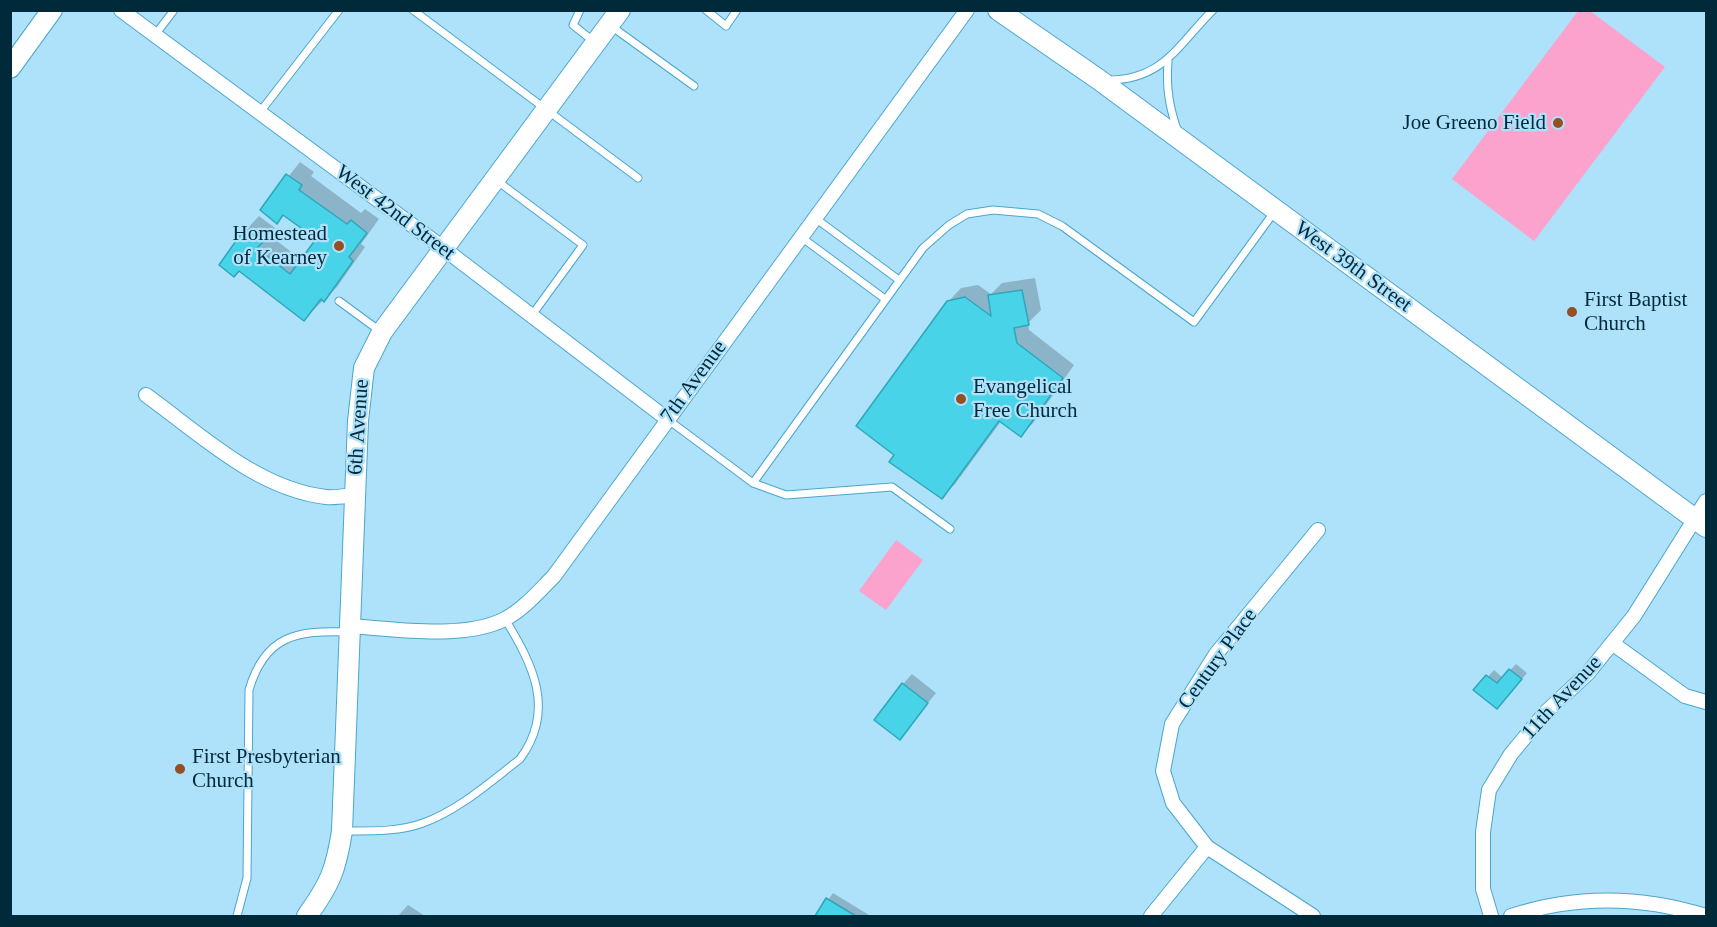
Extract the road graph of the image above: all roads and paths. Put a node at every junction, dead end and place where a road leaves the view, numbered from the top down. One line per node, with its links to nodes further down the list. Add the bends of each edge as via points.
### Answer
1 (52, 10): 16 (street)
2 (121, 10): 13 (street, West 42nd Street)
3 (174, 10): 13 (lane)
4 (339, 10): 19 (lane)
5 (412, 10): 20 (lane)
6 (580, 10): 14 (lane, via 573,26)
7 (706, 10): 8 (lane, via 726,26)
8 (737, 10)
9 (968, 10): 25 (street, 7th Avenue)
10 (998, 10): 17 (street, West 39th Street)
11 (1213, 10): 15 (lane)
12 (615, 18): 14 (street, 6th Avenue); 18 (lane)
13 (155, 36): 19 (street, West 42nd Street)
14 (596, 43): 20 (street, 6th Avenue)
15 (1168, 61): 17 (lane, via 1146,74); 21 (lane, via 1170,110)
16 (10, 68)
17 (1098, 80): 21 (street, West 39th Street)
18 (694, 86)
19 (260, 112): 27 (street, West 42nd Street)
20 (546, 112): 22 (lane); 23 (street, 6th Avenue)
21 (1182, 141): 24 (street, West 39th Street)
22 (638, 178)
23 (496, 180): 27 (street, 6th Avenue); 31 (lane, via 583,245)
24 (1276, 210): 28 (lane, via 1194,322 1062,226 1038,214 993,210 967,214 923,248); 38 (street, West 39th Street)
25 (815, 218): 26 (street, 7th Avenue); 28 (lane)
26 (801, 237): 29 (lane); 34 (street, 7th Avenue)
27 (443, 248): 31 (street, West 42nd Street); 32 (street, 6th Avenue)
28 (899, 280): 29 (lane)
29 (885, 299): 35 (lane)
30 (339, 301): 32 (lane)
31 (532, 315): 34 (street, West 42nd Street)
32 (382, 332): 36 (street, 6th Avenue, via 364,368)
33 (146, 395): 36 (street, via 251,471 287,487 327,497)
34 (667, 419): 35 (lane); 41 (street, 7th Avenue, via 554,576)
35 (753, 483): 39 (lane, via 786,495 892,487)
36 (354, 495): 42 (street, 6th Avenue)
37 (1707, 501): 38 (street, 11th Avenue)
38 (1700, 522): 43 (street, 11th Avenue)
39 (950, 529)
40 (1318, 530): 46 (street, Century Place, via 1216,654 1172,724 1163,771 1173,803)
41 (505, 619): 42 (street, 7th Avenue, via 467,630); 45 (lane, via 522,647 538,687 537,716 529,747 520,759 441,816 421,824 376,831)
42 (349, 629): 45 (street, 6th Avenue); 47 (lane, via 291,636 276,644 255,671 249,690 248,878)
43 (1612, 643): 44 (street, via 1685,696); 51 (street, 11th Avenue, via 1588,673 1545,712 1511,754 1489,790 1482,832 1483,889)
44 (1707, 702)
45 (342, 831): 48 (street, 6th Avenue, via 328,886)
46 (1207, 847): 49 (street); 50 (street, Century Place)
47 (237, 916)
48 (307, 916)
49 (1151, 916)
50 (1313, 916)
51 (1491, 916)
52 (1511, 916): 53 (street, via 1544,905 1601,899 1676,906)
53 (1707, 916)

